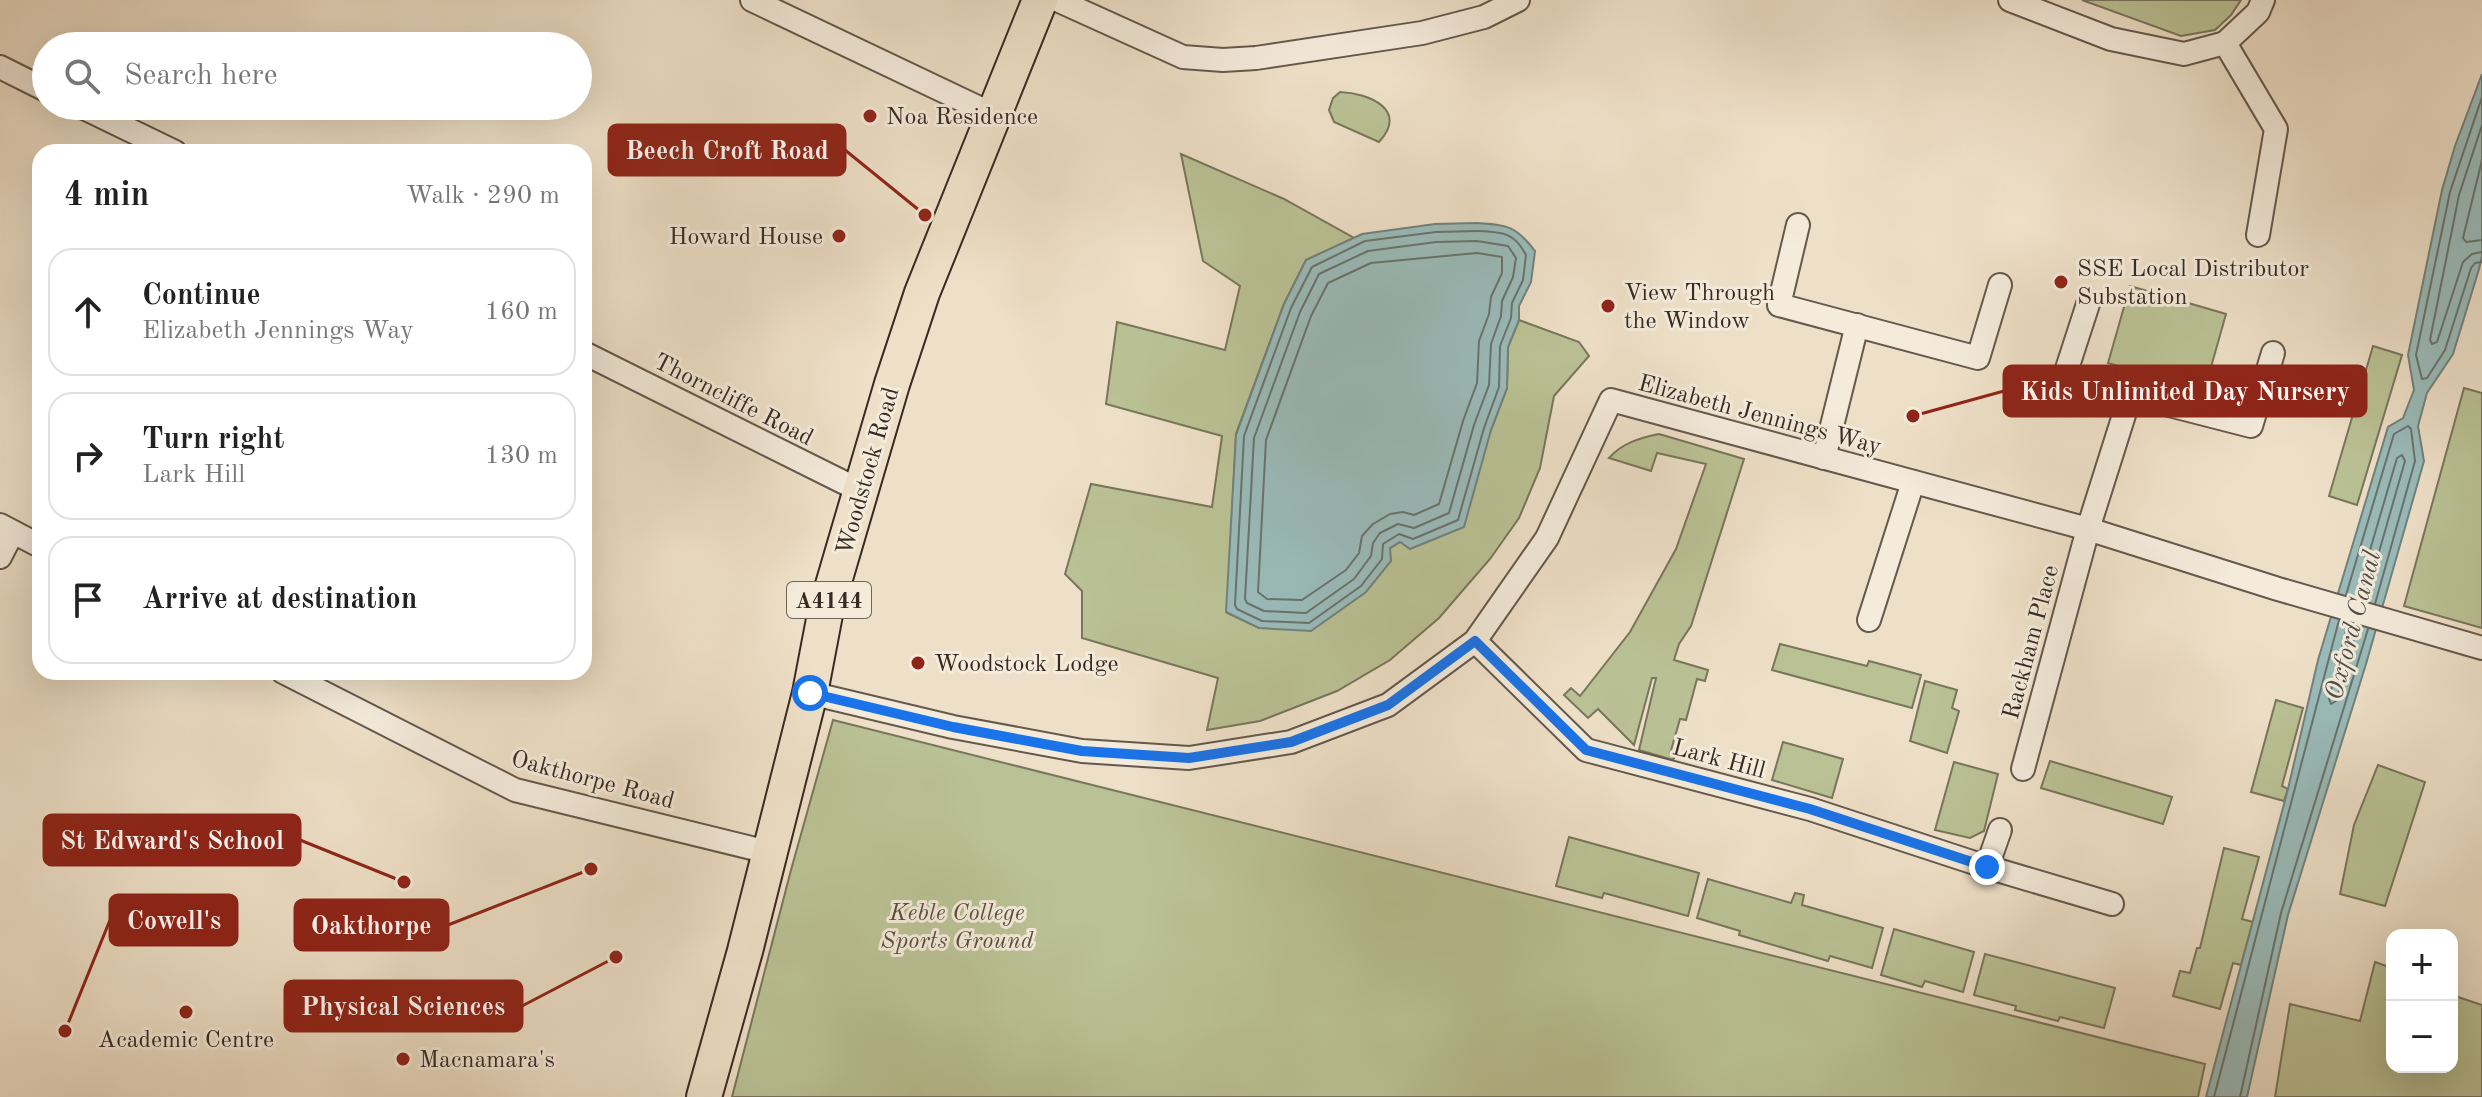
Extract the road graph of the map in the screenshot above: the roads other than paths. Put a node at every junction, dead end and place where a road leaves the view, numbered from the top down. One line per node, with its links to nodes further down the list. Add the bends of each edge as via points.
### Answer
1 (752, 0): 10 (street)
2 (1040, 0): 10 (main road, Woodstock Road / A4144)
3 (1057, 0): 4 (street, via 1183,57 1223,60 1422,33 1484,17)
4 (1518, 0)
5 (2010, 0): 7 (street, via 2111,39 2184,54)
6 (2263, 0): 7 (street, via 2258,12)
7 (2225, 43): 14 (street, via 2276,129)
8 (0, 67): 9 (street)
9 (32, 83)
10 (996, 116): 23 (main road, Woodstock Road / A4144, via 922,293)
11 (109, 120): 12 (street)
12 (158, 144)
13 (1798, 225): 17 (street, via 1779,305)
14 (2258, 235)
15 (2000, 285): 17 (street, via 1978,358)
16 (2088, 304): 20 (street, via 2064,378)
17 (1857, 325): 21 (street)
18 (2273, 353): 20 (street, via 2251,426)
19 (592, 357): 23 (street, Thorncliffe Road)
20 (2130, 396): 25 (street, Rackham Place)
21 (1824, 458): 22 (street, Elizabeth Jennings Way); 29 (street, Elizabeth Jennings Way, via 1611,400 1547,538)
22 (1913, 482): 25 (street, Elizabeth Jennings Way); 28 (street)
23 (861, 491): 32 (main road, Woodstock Road / A4144, via 826,609)
24 (6, 529): 26 (street); 27 (street)
25 (2088, 529): 30 (street, Elizabeth Jennings Way); 33 (street, Rackham Place)
26 (32, 542)
27 (0, 557)
28 (1869, 620)
29 (1475, 641): 32 (street, Elizabeth Jennings Way, via 1388,705 1291,742 1189,758 1082,751); 36 (street, Lark Hill, via 1586,750 1810,809)
30 (2482, 648)
31 (299, 680): 35 (street, Oakthorpe Road, via 515,790)
32 (810, 693): 35 (main road, Woodstock Road / A4144)
33 (2023, 769)
34 (2000, 830): 36 (street)
35 (768, 852): 38 (main road, Woodstock Road / A4144)
36 (1987, 867): 37 (street, Lark Hill)
37 (2112, 904)
38 (704, 1097)

